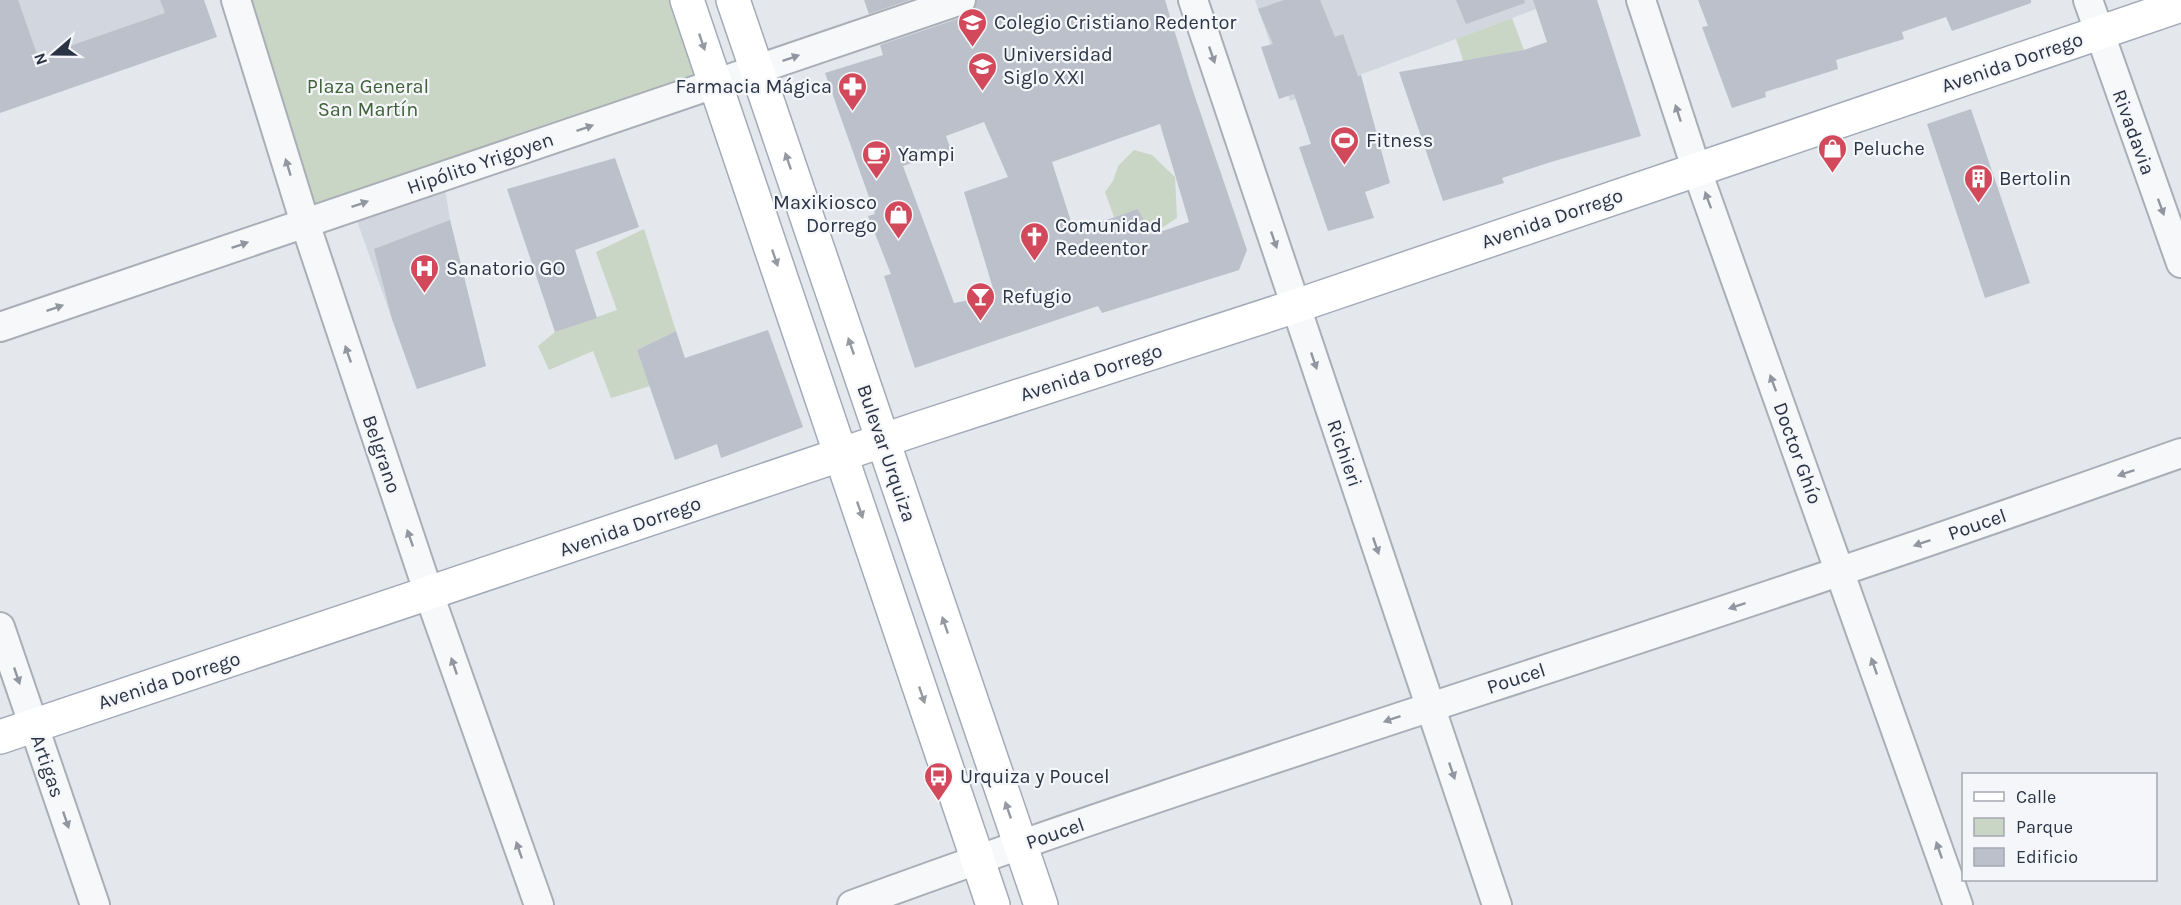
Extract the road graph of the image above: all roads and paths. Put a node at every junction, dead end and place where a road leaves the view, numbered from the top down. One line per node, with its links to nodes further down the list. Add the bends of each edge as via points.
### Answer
1 (236, 0): 13 (street, Belgrano, one-way to 1)
2 (687, 0): 11 (main road, one-way to 11)
3 (733, 0): 10 (main road, Bulevar Urquiza)
4 (961, 0): 10 (street, Hipólito Yrigoyen, one-way to 4)
5 (1193, 0): 15 (street, Richieri, one-way to 15)
6 (1641, 0): 12 (street, Doctor Ghío, one-way to 6)
7 (2088, 0): 9 (street, Rivadavia)
8 (2181, 5): 9 (main road, Avenida Dorrego)
9 (2099, 33): 12 (main road, Avenida Dorrego); 14 (street, Rivadavia, one-way to 14)
10 (756, 70): 11 (street, Hipólito Yrigoyen); 17 (main road, Bulevar Urquiza, one-way to 10)
11 (716, 84): 13 (street, Hipólito Yrigoyen, one-way to 11); 19 (main road, one-way to 19)
12 (1696, 168): 15 (main road, Avenida Dorrego); 20 (street, Doctor Ghío, one-way to 12)
13 (305, 223): 16 (street, Hipólito Yrigoyen, one-way to 13); 21 (street, Belgrano, one-way to 13)
14 (2181, 263)
15 (1296, 306): 17 (main road, Avenida Dorrego); 23 (street, Richieri, one-way to 23)
16 (0, 327)
17 (883, 441): 19 (main road, Avenida Dorrego); 26 (main road, Bulevar Urquiza, one-way to 17)
18 (2181, 453): 20 (street, Poucel, one-way to 20)
19 (841, 454): 21 (main road, Avenida Dorrego); 27 (main road, one-way to 27)
20 (1841, 572): 23 (street, Poucel, one-way to 23); 34 (street, Doctor Ghío, one-way to 20)
21 (429, 594): 24 (main road, Avenida Dorrego); 29 (street, Belgrano, one-way to 21)
22 (0, 627): 24 (street, Artigas, one-way to 24)
23 (1430, 706): 26 (street, Poucel, one-way to 26); 33 (street, Richieri, one-way to 33)
24 (34, 725): 25 (main road, Avenida Dorrego); 28 (street, Artigas, one-way to 28)
25 (0, 736)
26 (1020, 845): 27 (street, Poucel); 32 (main road, Bulevar Urquiza)
27 (978, 859): 30 (street, Poucel); 31 (main road)
28 (95, 905)
29 (539, 905)
30 (852, 905)
31 (993, 905)
32 (1041, 905)
33 (1497, 905)
34 (1958, 905)

